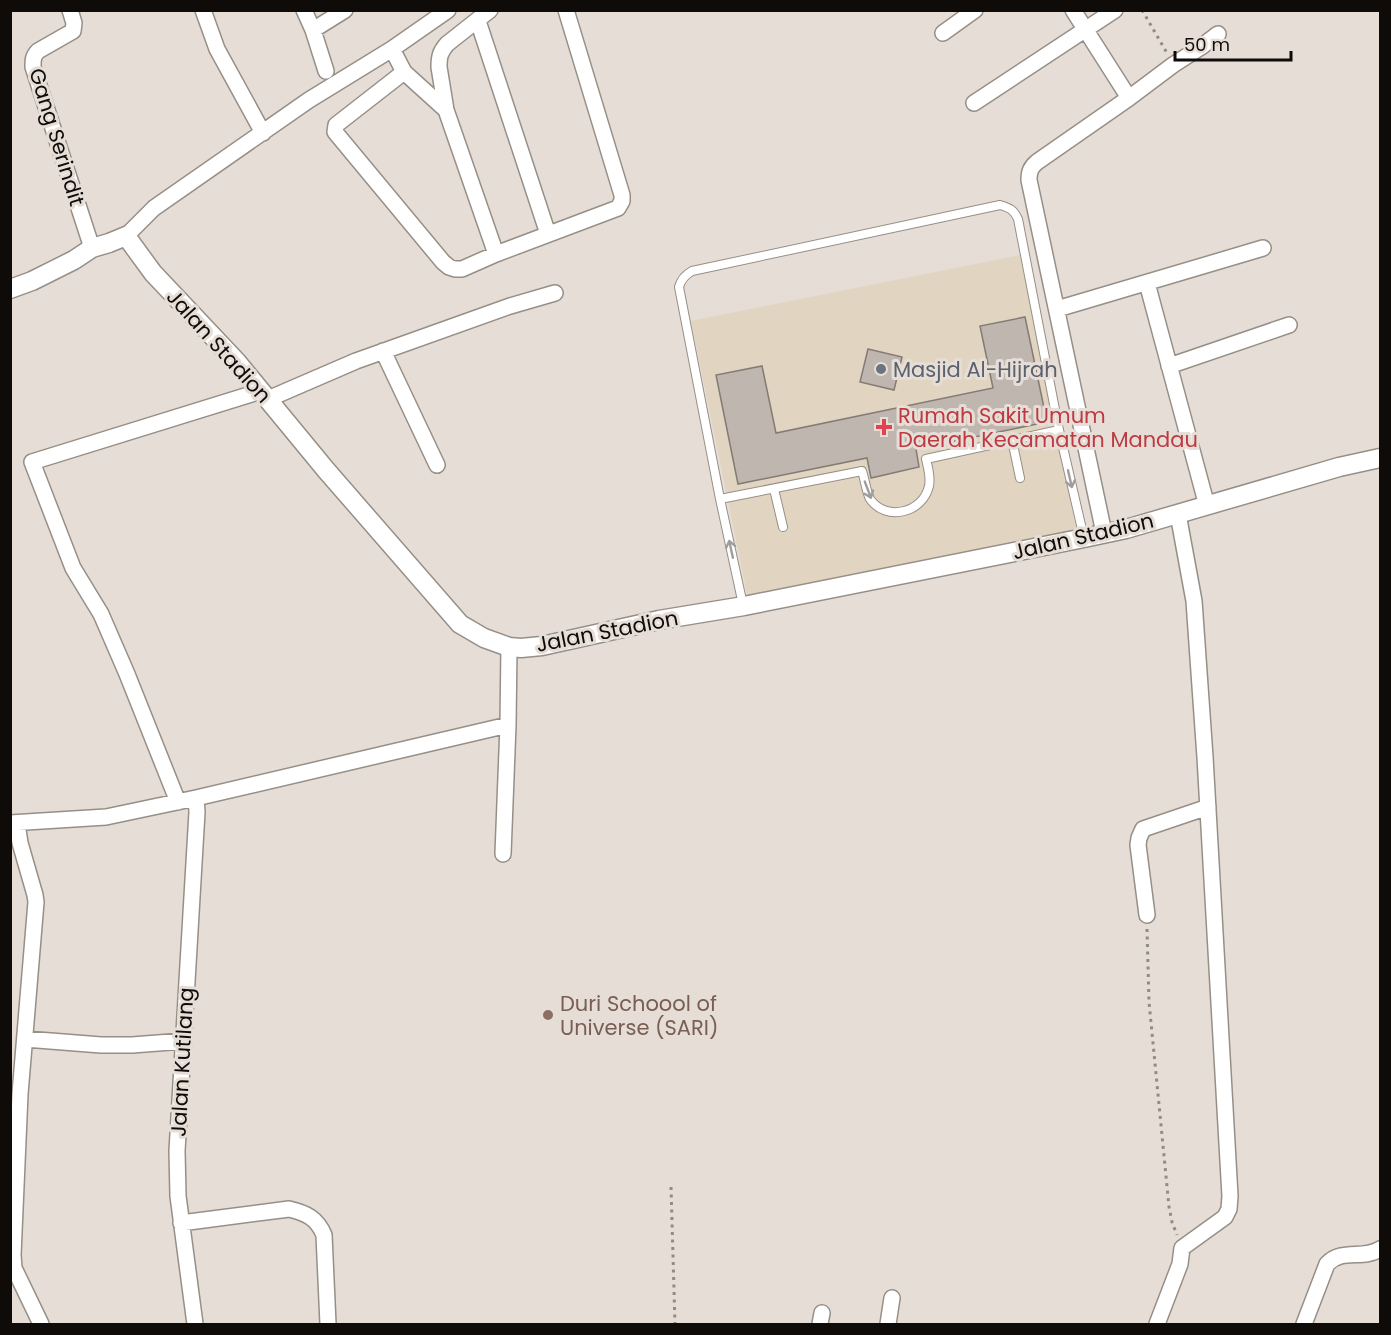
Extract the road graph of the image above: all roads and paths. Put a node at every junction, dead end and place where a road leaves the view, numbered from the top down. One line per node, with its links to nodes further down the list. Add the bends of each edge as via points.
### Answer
1 (70, 10): 27 (street, Gang Serindit, via 73,31 38,51 33,67)
2 (203, 10): 24 (street, via 218,49)
3 (304, 10): 13 (street)
4 (345, 10): 13 (street)
5 (448, 10): 17 (street)
6 (490, 10): 12 (street)
7 (567, 10): 25 (street, via 622,201 618,208)
8 (975, 10): 15 (street)
9 (1073, 10): 14 (street)
10 (1115, 10): 14 (street)
11 (1142, 10): 18 (path)
12 (477, 21): 23 (street, via 441,51 439,67); 25 (street)
13 (313, 30): 19 (street)
14 (1085, 30): 21 (street); 22 (street)
15 (943, 33)
16 (1218, 34): 18 (street)
17 (392, 49): 20 (street); 24 (street)
18 (1173, 65): 21 (street)
19 (326, 71)
20 (404, 72): 23 (street); 29 (street, via 336,125 336,135 449,267 462,269)
21 (1129, 98): 33 (street, via 1031,167 1029,180)
22 (974, 103)
23 (446, 111): 29 (street)
24 (263, 133): 26 (street, via 154,208)
25 (549, 234): 29 (street)
26 (126, 236): 27 (street); 37 (street, Jalan Stadion, via 153,273)
27 (92, 248): 31 (street)
28 (1263, 248): 30 (street)
29 (496, 254)
30 (1147, 283): 33 (street); 36 (street)
31 (10, 289)
32 (555, 293): 35 (street)
33 (1057, 309): 48 (street)
34 (1289, 325): 36 (street)
35 (383, 351): 37 (street); 41 (street)
36 (1169, 366): 45 (street)
37 (264, 395): 51 (street, Jalan Stadion, via 460,624); 54 (street, via 32,462 73,568 100,614)
38 (1059, 430): 39 (lane); 44 (lane, via 1018,219 1009,207 1000,206 686,274 679,287); 49 (lane, one-way to 49)
39 (1012, 440): 42 (lane); 43 (lane, one-way to 39, via 862,471 870,498 879,506 896,513 908,511 917,507 928,489 926,459)
40 (1380, 458): 45 (street, Jalan Stadion)
41 (437, 465)
42 (1020, 478)
43 (774, 489): 44 (lane); 47 (lane)
44 (720, 499): 50 (lane, one-way to 44)
45 (1207, 506): 46 (street, Jalan Stadion)
46 (1178, 514): 48 (street, Jalan Stadion); 55 (street, via 1194,601)
47 (783, 527)
48 (1104, 533): 49 (street, Jalan Stadion)
49 (1084, 538): 50 (street, Jalan Stadion)
50 (744, 606): 51 (street, Jalan Stadion, via 542,646)
51 (509, 647): 52 (street)
52 (508, 725): 53 (street); 57 (street)
53 (196, 798): 54 (street); 60 (street, Jalan Kutilang)
54 (178, 802): 56 (street, via 106,817)
55 (1208, 807): 58 (street, via 1141,832 1138,845); 64 (street, via 1230,1196 1226,1217)
56 (14, 823): 59 (street, via 36,902)
57 (503, 854)
58 (1147, 915): 64 (path, via 1149,1002 1169,1207)
59 (25, 1039): 60 (street, via 101,1045); 61 (street)
60 (184, 1041): 63 (street, Jalan Kutilang, via 177,1151)
61 (14, 1150): 67 (street, via 14,1268)
62 (671, 1187): 70 (path)
63 (180, 1223): 68 (street, Jalan Kutilang); 69 (street, via 289,1209 303,1212 320,1225 324,1235)
64 (1182, 1248): 72 (street, via 1180,1264)
65 (1380, 1249): 73 (street, via 1332,1259)
66 (892, 1298): 71 (street)
67 (41, 1324)
68 (195, 1324)
69 (328, 1324)
70 (675, 1324)
71 (888, 1324)
72 (1157, 1324)
73 (1304, 1324)

